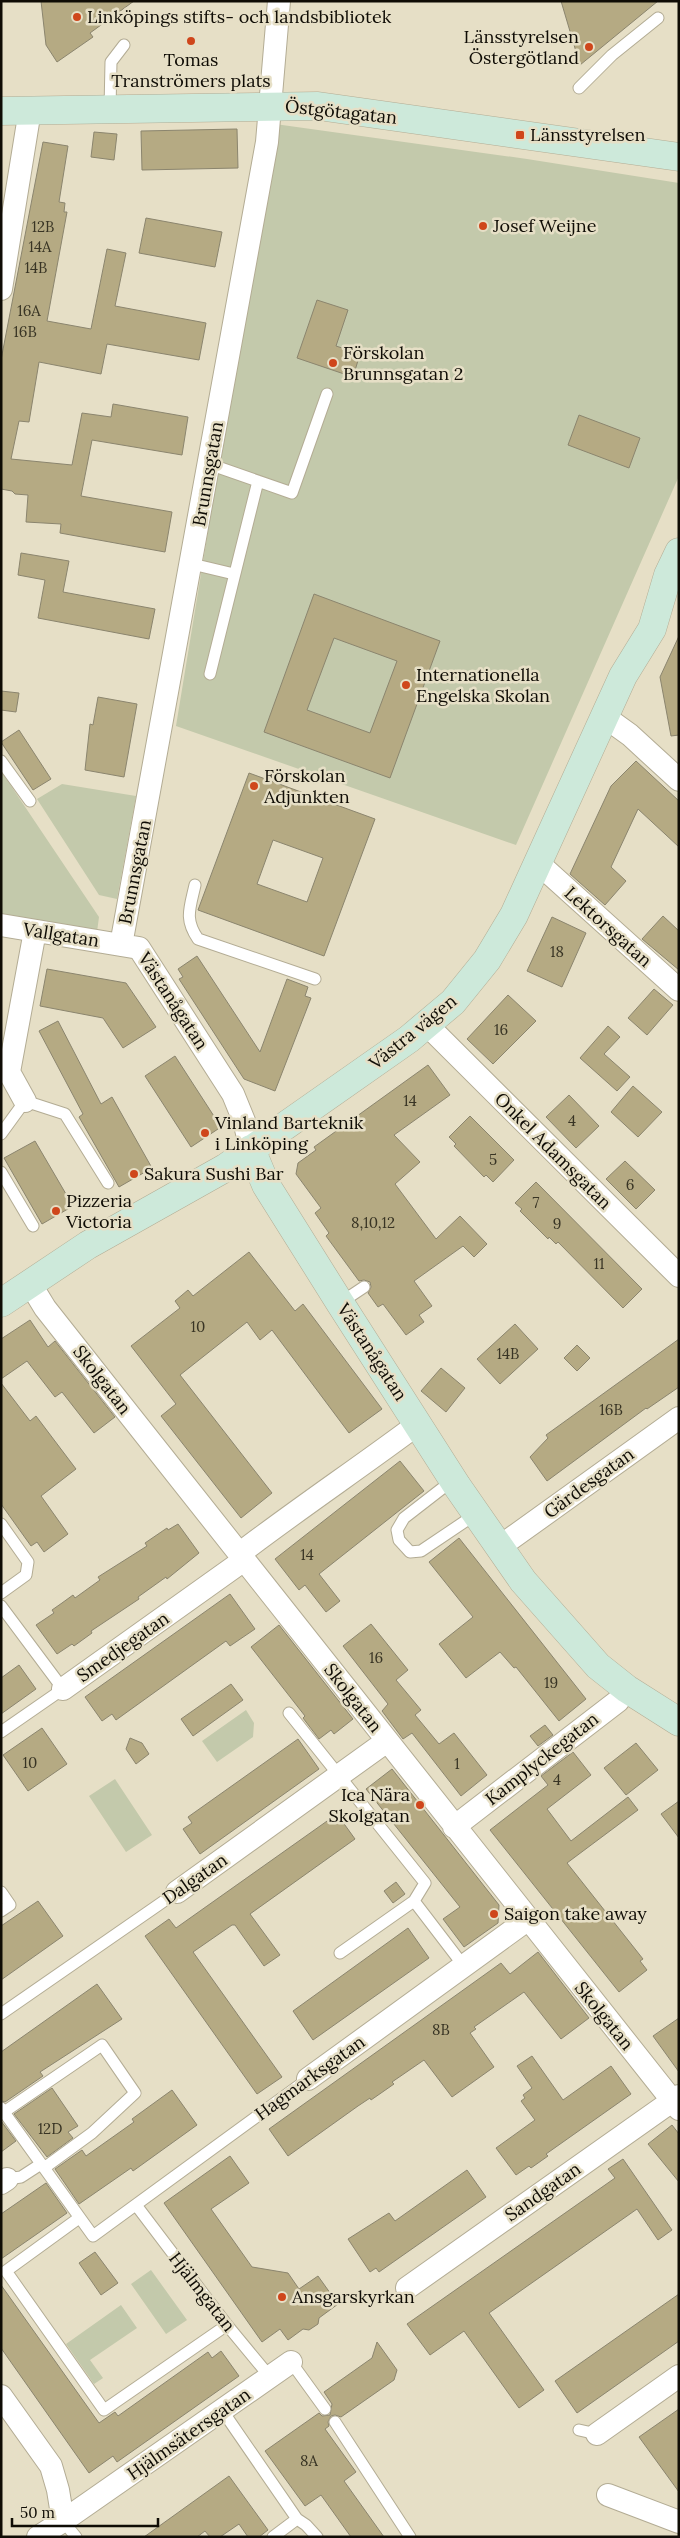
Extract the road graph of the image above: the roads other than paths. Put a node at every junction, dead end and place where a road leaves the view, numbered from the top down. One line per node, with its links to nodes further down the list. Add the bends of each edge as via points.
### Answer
1 (279, 1): 5 (street, Brunnsgatan)
2 (658, 18): 4 (lane, via 612,55)
3 (124, 44): 6 (lane, via 111,62)
4 (579, 88)
5 (270, 105): 6 (main road, Östgötagatan); 9 (main road, Östgötagatan, via 318,106); 12 (street, Brunnsgatan, via 267,142)
6 (110, 109): 7 (main road, Östgötagatan)
7 (30, 110): 8 (main road, Östgötagatan); 10 (street)
8 (1, 111)
9 (679, 157)
10 (1, 289)
11 (327, 394): 13 (lane, via 292,493)
12 (210, 464): 13 (lane); 14 (street, Brunnsgatan)
13 (258, 481): 16 (lane)
14 (192, 564): 16 (lane); 26 (street, Brunnsgatan)
15 (673, 564): 18 (main road, Västra vägen, via 652,629 623,676)
16 (234, 574): 17 (lane)
17 (210, 674)
18 (605, 717): 20 (street); 22 (main road, Västra vägen)
19 (1, 761): 21 (lane)
20 (679, 780)
21 (30, 801)
22 (538, 863): 28 (street, Lektorsgatan); 29 (main road, Västra vägen, via 514,915 487,960 453,1002)
23 (195, 885): 27 (lane, via 189,912 190,926 198,939)
24 (1, 925): 25 (street, Vallgatan)
25 (35, 930): 26 (street, Vallgatan); 30 (street, via 9,1072)
26 (121, 945): 32 (street, Västanågatan, via 140,948 221,1074 244,1121)
27 (316, 979)
28 (679, 990)
29 (427, 1025): 32 (main road, Västra vägen); 37 (street, Onkel Adamsgatan)
30 (25, 1101): 31 (lane); 34 (lane, via 65,1114)
31 (1, 1134)
32 (251, 1149): 36 (main road, Västra vägen, via 225,1168); 42 (main road, Västanågatan, via 266,1185)
33 (1, 1172): 35 (lane)
34 (108, 1183)
35 (33, 1226)
36 (88, 1246): 38 (main road, Västra vägen); 39 (main road, Västra vägen)
37 (679, 1276)
38 (31, 1285): 41 (main road, Västra vägen); 49 (street, Skolgatan, via 54,1319)
39 (1, 1288)
40 (364, 1288): 42 (lane)
41 (1, 1303)
42 (340, 1304): 44 (main road, Västanågatan)
43 (679, 1418): 48 (street, Gärdesgatan)
44 (418, 1424): 45 (main road, Västanågatan); 49 (street, Smedjegatan, via 296,1510)
45 (454, 1480): 46 (main road, Västanågatan); 46 (lane, via 404,1518 397,1530 399,1540 410,1552 421,1552)
46 (476, 1514): 48 (main road, Västanågatan)
47 (1, 1524): 50 (lane, via 28,1562 26,1575)
48 (498, 1548): 53 (main road, Västanågatan, via 582,1650)
49 (242, 1557): 52 (street, Smedjegatan); 57 (street, Skolgatan)
50 (1, 1593)
51 (1, 1606): 52 (lane)
52 (63, 1689): 56 (lane, Smedjegatan)
53 (627, 1689): 55 (main road, Västanågatan); 59 (street, Kamplyckegatan, via 610,1707)
54 (289, 1713): 58 (lane)
55 (679, 1722)
56 (1, 1732)
57 (387, 1741): 58 (street, Dalgatan); 59 (street, Skolgatan)
58 (338, 1776): 61 (street, Dalgatan); 62 (lane, via 425,1883)
59 (454, 1826): 64 (street, Skolgatan)
60 (1, 1892): 63 (lane, via 10,1905)
61 (177, 1892): 67 (lane, Dalgatan)
62 (414, 1901): 65 (lane); 66 (lane)
63 (1, 1911)
64 (527, 1920): 66 (street, Hagmarksgatan); 69 (street, Skolgatan)
65 (340, 1953)
66 (464, 1965): 68 (street, Hagmarksgatan)
67 (1, 2014)
68 (308, 2079): 73 (lane, Hagmarksgatan)
69 (677, 2102): 75 (street, Sandgatan)
70 (3, 2110): 71 (lane); 71 (lane, via 102,2045 135,2093 92,2133)
71 (42, 2166): 72 (lane, via 21,2177); 74 (lane)
72 (4, 2181)
73 (136, 2205): 74 (lane, Hagmarksgatan, via 92,2236); 76 (lane, Hjälmgatan)
74 (79, 2218): 76 (lane, via 6,2271 104,2410)
75 (407, 2288)
76 (227, 2324): 79 (lane, Hjälmgatan)
77 (291, 2362): 79 (street, Hjälmsätersgatan); 81 (lane)
78 (679, 2376): 84 (street)
79 (270, 2377): 82 (street, Hjälmsätersgatan)
80 (1, 2396): 88 (street, via 51,2466)
81 (325, 2409)
82 (222, 2410): 86 (lane); 88 (street, Hjälmsätersgatan)
83 (335, 2422): 92 (lane)
84 (588, 2432)
85 (608, 2496): 87 (street)
86 (298, 2520): 90 (lane); 91 (lane)
87 (679, 2522)
88 (69, 2529): 89 (street, Hjälmsätersgatan)
89 (38, 2537)
90 (273, 2537)
91 (317, 2537)
92 (410, 2537)

